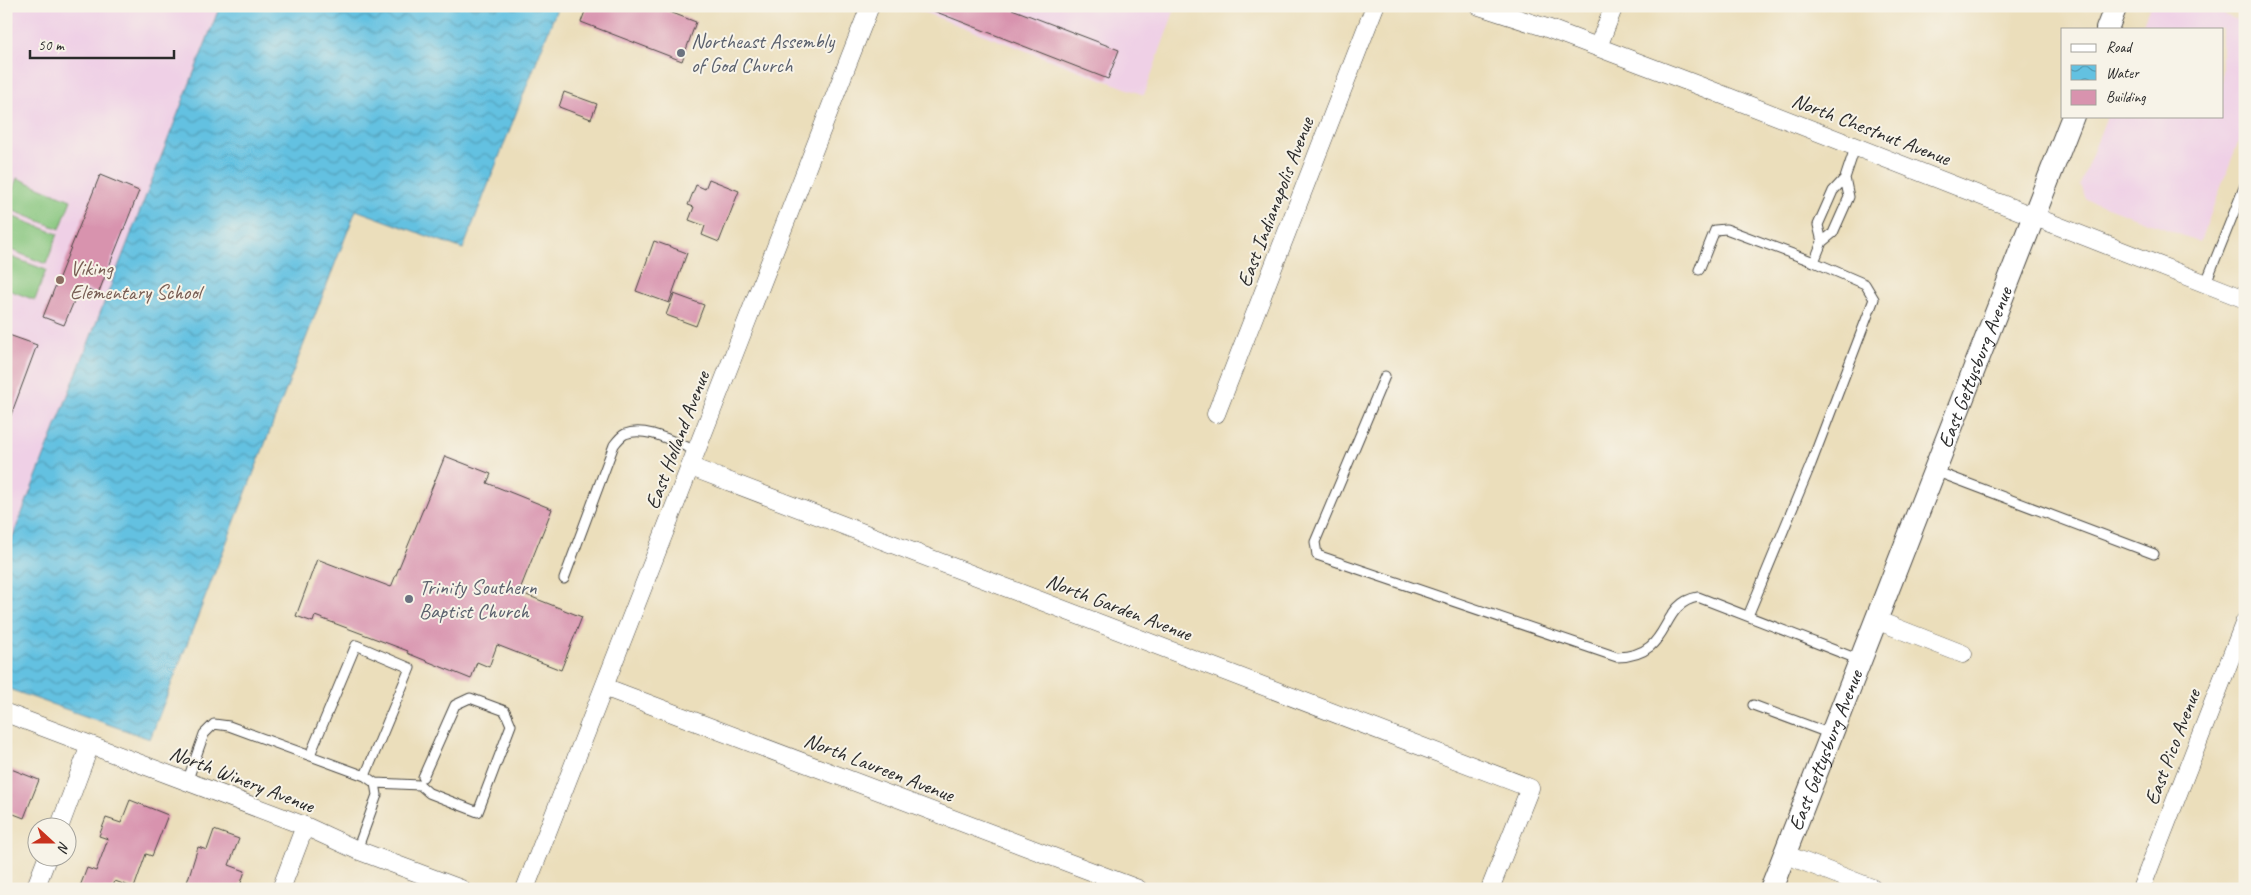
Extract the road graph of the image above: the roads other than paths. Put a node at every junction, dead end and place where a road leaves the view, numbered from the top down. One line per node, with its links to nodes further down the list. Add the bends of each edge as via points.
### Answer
1 (870, 6): 20 (street, East Holland Avenue)
2 (1375, 6): 19 (street, East Indianapolis Avenue)
3 (1479, 6): 7 (street, North Chestnut Avenue)
4 (1614, 6): 7 (street)
5 (2116, 6): 6 (street)
6 (2107, 28)
7 (1598, 47): 9 (street, North Chestnut Avenue)
8 (2072, 118): 12 (street, East Gettysburg Avenue)
9 (1855, 148): 10 (lane); 12 (street, North Chestnut Avenue)
10 (1845, 178): 13 (lane, via 1833,191 1818,225); 13 (lane, via 1849,198 1833,234)
11 (2245, 185): 16 (lane)
12 (2034, 215): 16 (street, North Chestnut Avenue); 21 (street, East Gettysburg Avenue)
13 (1822, 242): 14 (lane)
14 (1814, 262): 15 (lane, via 1726,229 1715,230); 24 (lane, via 1865,284 1874,299)
15 (1699, 270)
16 (2205, 285): 17 (street, North Chestnut Avenue)
17 (2245, 299)
18 (1385, 376): 24 (lane, via 1315,542 1317,555 1617,657 1632,657 1647,651 1660,638 1677,606 1687,598 1698,597)
19 (1216, 414)
20 (694, 459): 23 (lane, via 648,433 624,434 614,445); 29 (street, East Holland Avenue); 50 (street, North Garden Avenue, via 1530,788)
21 (1934, 470): 22 (lane); 25 (street, East Gettysburg Avenue)
22 (2154, 554)
23 (564, 579)
24 (1748, 616): 28 (lane)
25 (1876, 620): 27 (street); 28 (street, East Gettysburg Avenue)
26 (2245, 621): 52 (street, East Pico Avenue)
27 (1963, 654)
28 (1861, 660): 32 (street, East Gettysburg Avenue)
29 (604, 687): 48 (street, East Holland Avenue); 49 (street, North Laureen Avenue)
30 (1753, 705): 32 (lane)
31 (6, 713): 33 (street, North Winery Avenue)
32 (1832, 734): 42 (street, East Gettysburg Avenue)
33 (90, 745): 37 (street, North Winery Avenue); 39 (street)
34 (310, 755): 35 (lane); 35 (lane, via 356,645 410,668); 37 (lane, via 229,726 214,724 204,734)
35 (365, 776): 38 (lane)
36 (423, 777): 38 (lane, via 455,705 470,698 504,711 511,725 478,812 429,793 420,785)
37 (187, 782): 40 (street, North Winery Avenue)
38 (375, 783): 41 (lane, via 378,795)
39 (63, 818)
40 (305, 826): 41 (street, North Winery Avenue); 46 (street)
41 (357, 850): 47 (street, North Winery Avenue)
42 (1784, 854): 44 (street, East Gettysburg Avenue); 51 (street, East Gettysburg Avenue)
43 (43, 868): 45 (street)
44 (1872, 888)
45 (35, 889)
46 (280, 889)
47 (461, 889)
48 (525, 889)
49 (1138, 889)
50 (1490, 889)
51 (1771, 889)
52 (2140, 889)

